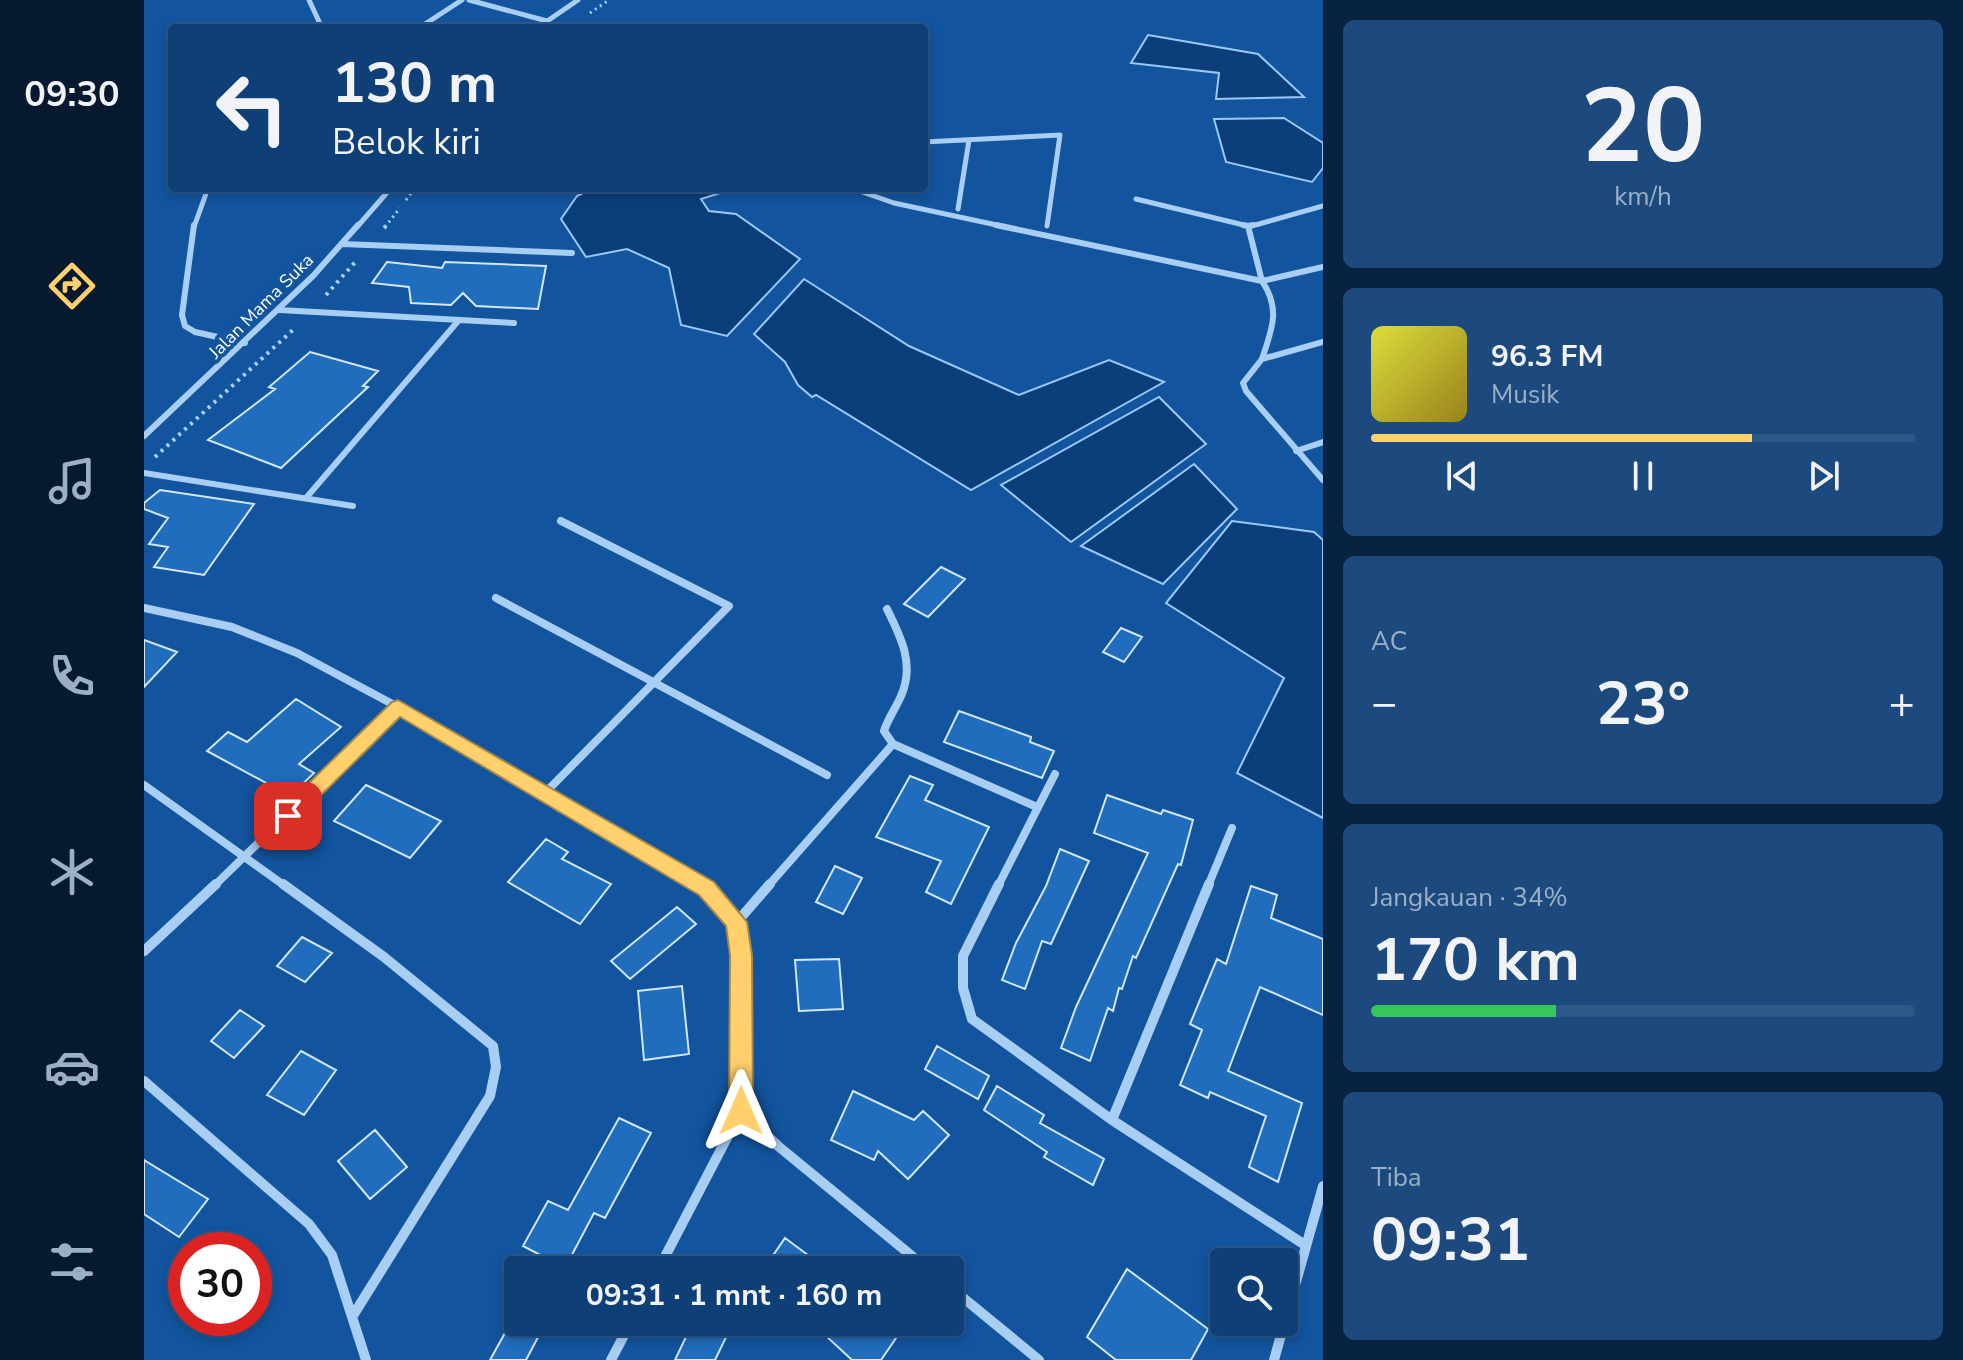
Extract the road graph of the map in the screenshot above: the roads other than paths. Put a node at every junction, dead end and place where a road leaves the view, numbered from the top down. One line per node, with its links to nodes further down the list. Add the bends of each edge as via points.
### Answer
1 (309, 0): 6 (street)
2 (462, 0): 7 (street)
3 (469, 0): 5 (street)
4 (578, 0): 5 (street)
5 (547, 21): 8 (street)
6 (320, 24)
7 (425, 24)
8 (543, 24)
9 (1061, 123): 10 (street)
10 (1060, 135): 11 (street); 19 (street)
11 (969, 140): 12 (street); 18 (street)
12 (928, 142)
13 (206, 192): 29 (street, via 195,220 182,315 185,326 195,332)
14 (388, 192): 21 (street, Jalan Mama Suka)
15 (862, 192): 24 (street)
16 (1136, 199): 20 (street)
17 (1323, 206): 20 (street)
18 (958, 209)
19 (1047, 226)
20 (1248, 226): 24 (street)
21 (342, 244): 22 (street); 25 (street, Jalan Mama Suka)
22 (572, 253)
23 (1323, 267): 24 (street)
24 (1262, 281): 30 (street, via 1274,297 1277,314)
25 (279, 310): 26 (street); 29 (street, Jalan Mama Suka)
26 (459, 320): 27 (street); 36 (street)
27 (514, 323)
28 (1323, 342): 30 (street)
29 (245, 343): 31 (street, Jalan Mama Suka)
30 (1262, 359): 33 (street, via 1243,383)
31 (144, 436)
32 (1323, 442): 33 (street)
33 (1296, 451): 35 (street)
34 (144, 473): 36 (street)
35 (1323, 480)
36 (306, 498): 37 (street)
37 (353, 506)
38 (561, 521): 42 (street, via 729,606)
39 (496, 598): 42 (street)
40 (144, 608): 43 (street, via 264,638)
41 (887, 609): 44 (street, via 909,666 904,692 884,731)
42 (654, 683): 46 (street); 48 (street)
43 (398, 707): 48 (street); 51 (street)
44 (893, 744): 49 (street); 52 (street)
45 (1055, 774): 49 (street)
46 (827, 775)
47 (144, 785): 51 (street)
48 (545, 793): 52 (street, via 706,889)
49 (1037, 807): 56 (street, via 963,956 963,997 972,1019)
50 (1232, 828): 56 (street)
51 (244, 859): 53 (street); 62 (street, via 384,957 493,1046 496,1067 490,1096)
52 (737, 922): 55 (street)
53 (144, 951)
54 (144, 1081): 62 (street, via 309,1224 332,1255)
55 (741, 1111): 59 (street); 60 (street)
56 (1112, 1120): 58 (street)
57 (1323, 1186): 58 (street)
58 (1305, 1245): 67 (street)
59 (665, 1256)
60 (912, 1256)
61 (964, 1298): 66 (street)
62 (354, 1314): 64 (street)
63 (624, 1336): 65 (street)
64 (366, 1360)
65 (611, 1360)
66 (1039, 1360)
67 (1274, 1360)

